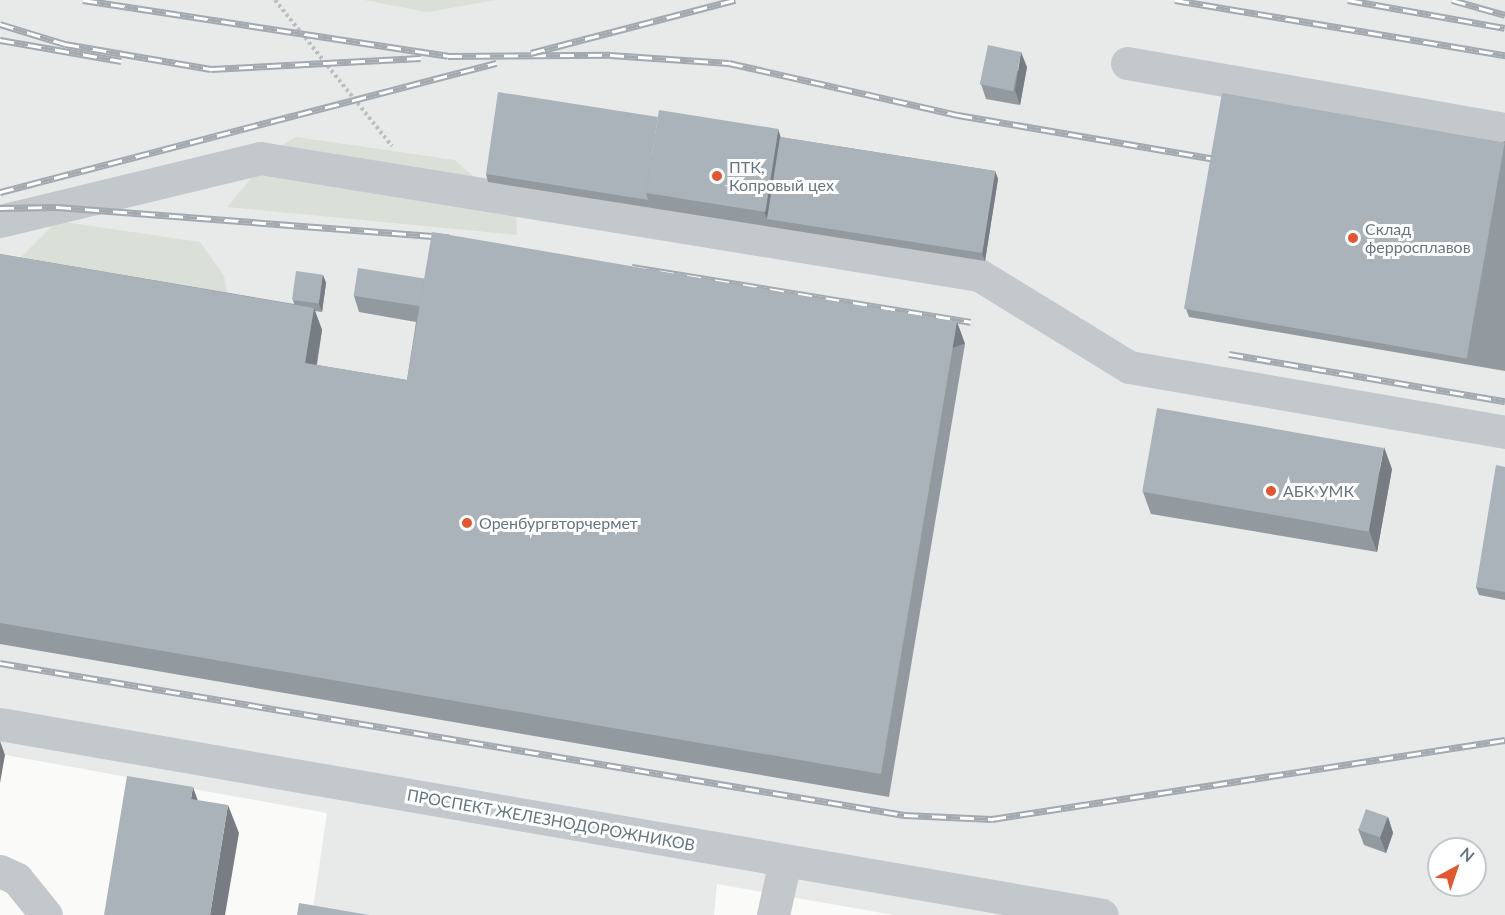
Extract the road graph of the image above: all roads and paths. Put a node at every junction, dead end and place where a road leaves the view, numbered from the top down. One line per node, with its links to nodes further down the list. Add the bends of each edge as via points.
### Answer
1 (274, 0): 4 (path)
2 (1127, 63): 3 (street)
3 (1505, 129)
4 (422, 184): 5 (street, via 261,158); 6 (street, via 979,275 1129,368)
5 (0, 221)
6 (1505, 432)
7 (0, 724): 8 (street, ПРОСПЕКТ ЖЕЛЕЗНОДОРОЖНИКОВ)
8 (785, 861): 11 (street); 12 (street, ПРОСПЕКТ ЖЕЛЕЗНОДОРОЖНИКОВ)
9 (0, 871): 10 (street, via 17,879)
10 (46, 915)
11 (773, 915)
12 (1102, 915)

